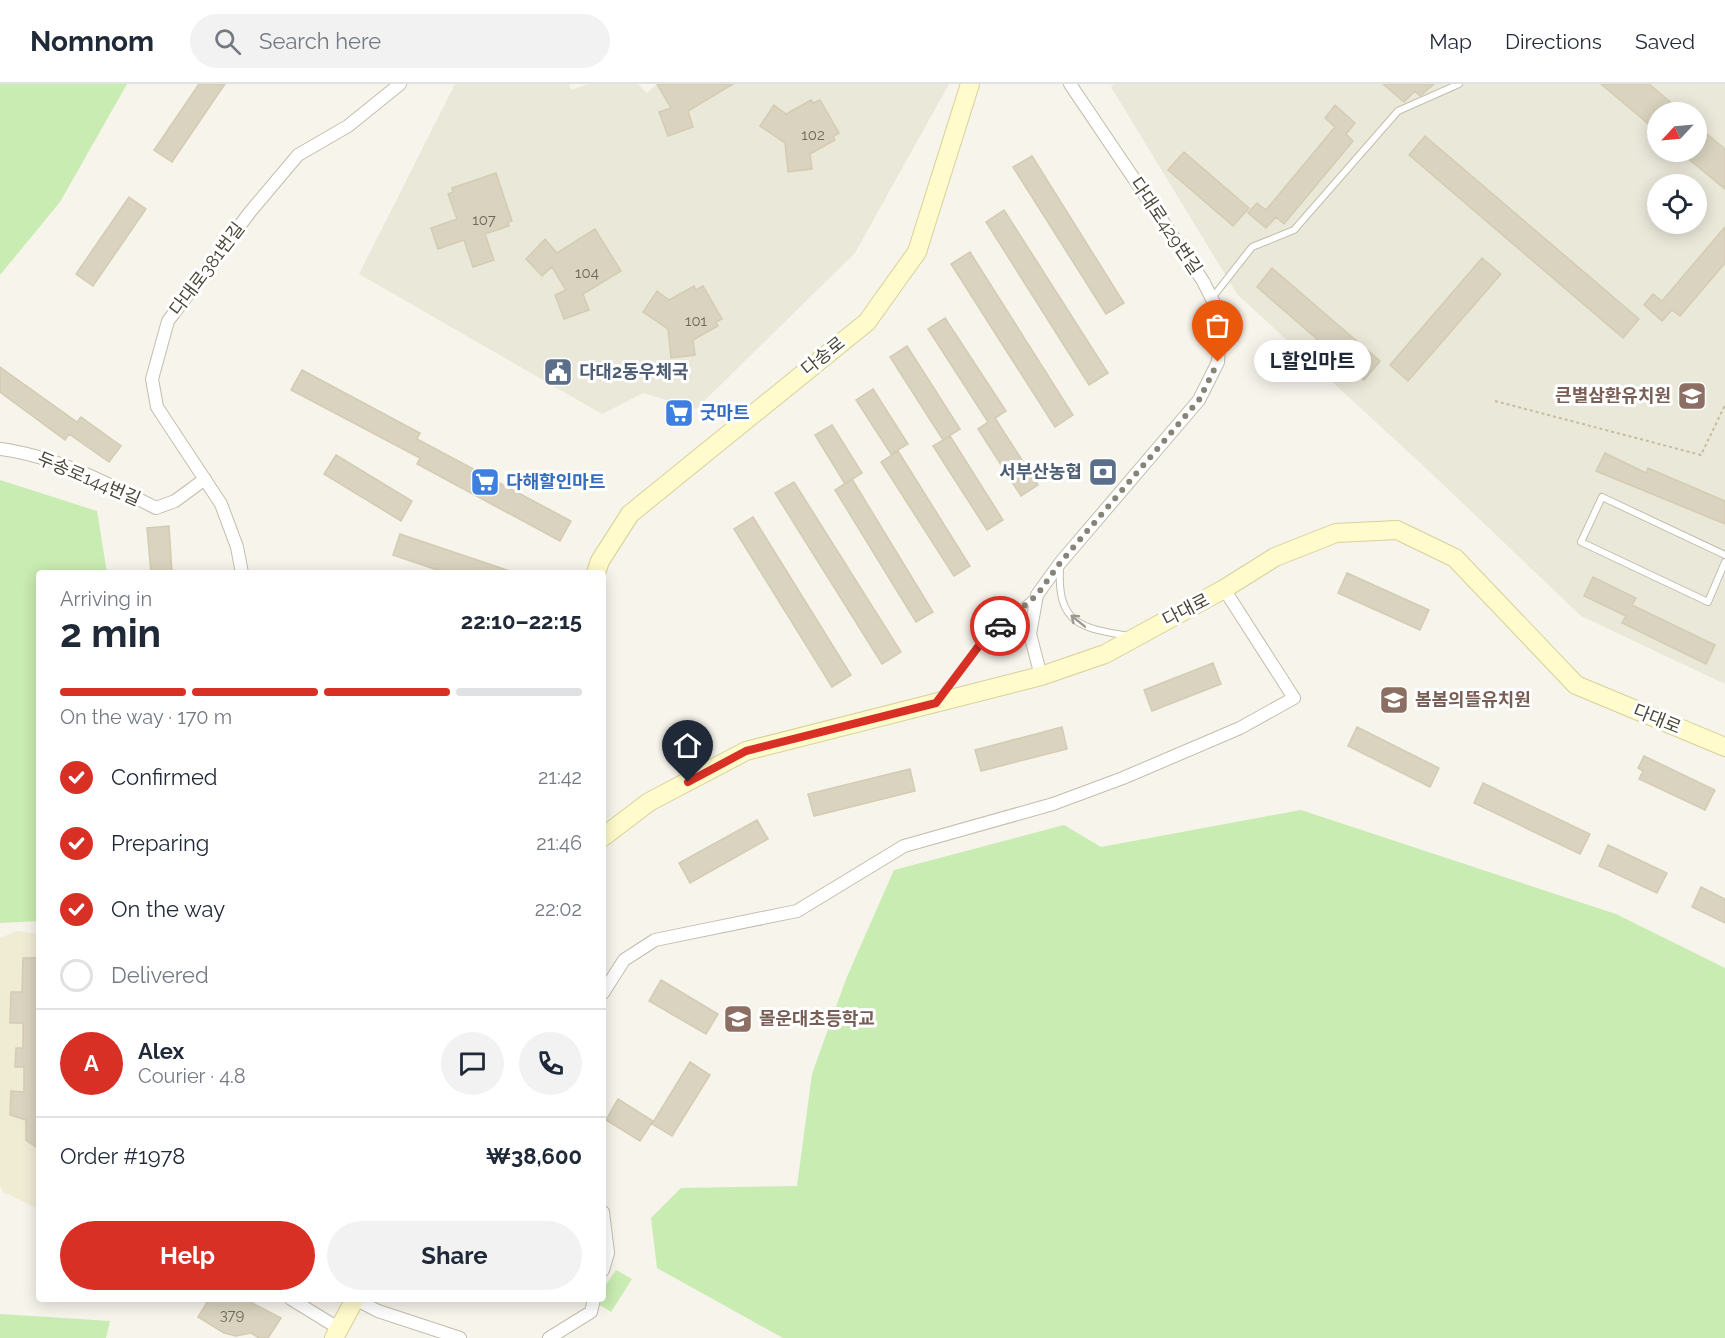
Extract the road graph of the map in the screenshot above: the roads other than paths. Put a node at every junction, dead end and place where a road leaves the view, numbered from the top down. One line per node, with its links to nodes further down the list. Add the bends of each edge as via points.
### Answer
1 (400, 84): 7 (street, 다대로381번길, via 348,126 298,155 168,321 152,379 157,407)
2 (970, 84): 12 (main road, 다송로, via 916,252 867,322 630,514)
3 (1070, 84): 5 (street, 다대로429번길)
4 (1459, 84): 5 (lane, via 1398,111 1294,230 1252,247)
5 (1212, 298): 10 (street, 다대로429번길, via 1221,317 1218,362 1199,400)
6 (0, 449): 7 (street, 두송로144번길, via 24,452 101,480 156,508 175,501)
7 (205, 479): 11 (street, 다대로381번길, via 221,504)
8 (1725, 555): 9 (lane, via 1602,497 1581,542 1708,602)
9 (1725, 562)
10 (1060, 563): 14 (street, 다대로429번길); 15 (lane, one-way to 10, via 1089,630 1071,618 1059,589)
11 (241, 570)
12 (597, 570)
13 (1224, 590): 15 (main road, 다대로); 18 (main road, 다대로, via 1275,557 1336,533 1397,530 1455,558 1576,685); 22 (street, via 1294,698 1240,728 1113,782 1053,804 904,846 797,911 655,940 624,960)
14 (1037, 595): 16 (street, 다대로429번길, via 1030,634); 17 (lane, via 981,643)
15 (1133, 637): 16 (main road, 다대로, via 1105,654)
16 (1041, 676): 17 (main road, 다대로)
17 (936, 703): 19 (main road, 다대로, via 746,751)
18 (1725, 747)
19 (649, 802): 20 (main road); 21 (main road, 다대로)
20 (606, 818)
21 (606, 835)
22 (606, 988)
23 (606, 1237): 24 (street)
24 (606, 1260)
25 (295, 1302): 29 (street)
26 (353, 1302): 29 (main road)
27 (361, 1302): 30 (street)
28 (593, 1302): 31 (street, via 591,1312)
29 (336, 1333)
30 (460, 1338)
31 (549, 1338)

